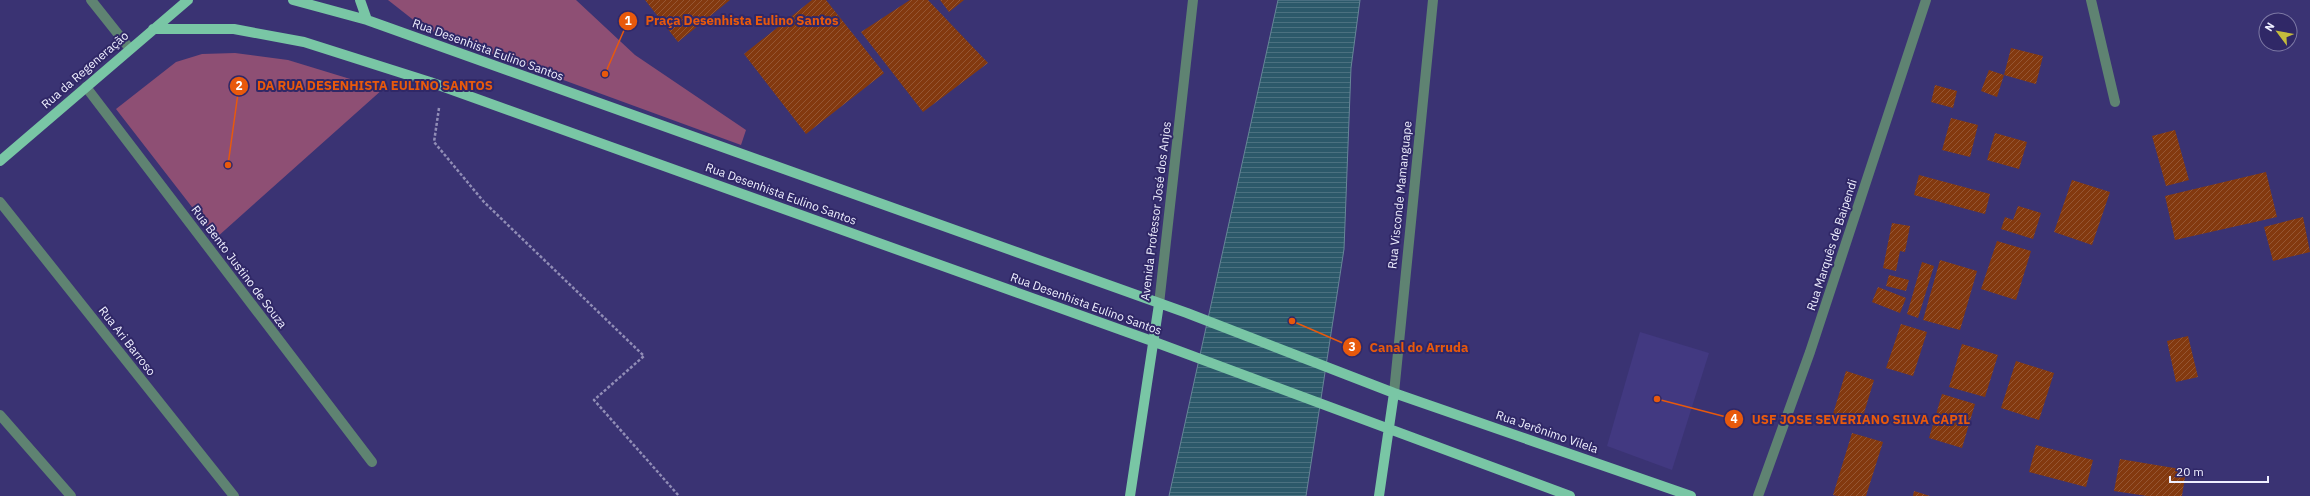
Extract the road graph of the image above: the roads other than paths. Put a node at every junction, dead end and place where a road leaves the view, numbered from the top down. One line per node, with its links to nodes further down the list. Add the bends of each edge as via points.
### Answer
1 (91, 0): 11 (street)
2 (188, 0): 10 (main road, Rua da Regeneração)
3 (293, 0): 9 (main road, Rua Desenhista Eulino Santos)
4 (360, 0): 9 (main road)
5 (1193, 0): 16 (street, Avenida Professor José dos Anjos)
6 (1433, 0): 18 (street, Rua Visconde Mamanguape)
7 (1926, 0): 28 (street, Rua Marquês de Baipendi, via 1810,352)
8 (2091, 0): 13 (street)
9 (367, 20): 16 (main road, Rua Desenhista Eulino Santos)
10 (153, 29): 11 (main road, Rua da Regeneração); 17 (main road, Rua Desenhista Eulino Santos, via 234,29 304,42 442,86)
11 (130, 49): 12 (main road, Rua da Regeneração)
12 (86, 87): 14 (main road, Rua da Regeneração); 21 (street, Rua Bento Justino de Souza)
13 (2115, 102)
14 (0, 162)
15 (0, 202): 23 (street, Rua Ari Barroso)
16 (1159, 304): 17 (main road, Avenida Professor José dos Anjos); 18 (main road, Rua Desenhista Eulino Santos)
17 (1152, 341): 20 (main road, Rua Desenhista Eulino Santos); 24 (main road, Avenida Professor José dos Anjos)
18 (1394, 392): 20 (main road); 27 (main road, Rua Jerônimo Vilela)
19 (0, 415): 22 (street)
20 (1389, 430): 25 (main road); 26 (main road)
21 (372, 462)
22 (72, 496)
23 (234, 496)
24 (1130, 496)
25 (1379, 496)
26 (1570, 496)
27 (1691, 496)
28 (1758, 496)

